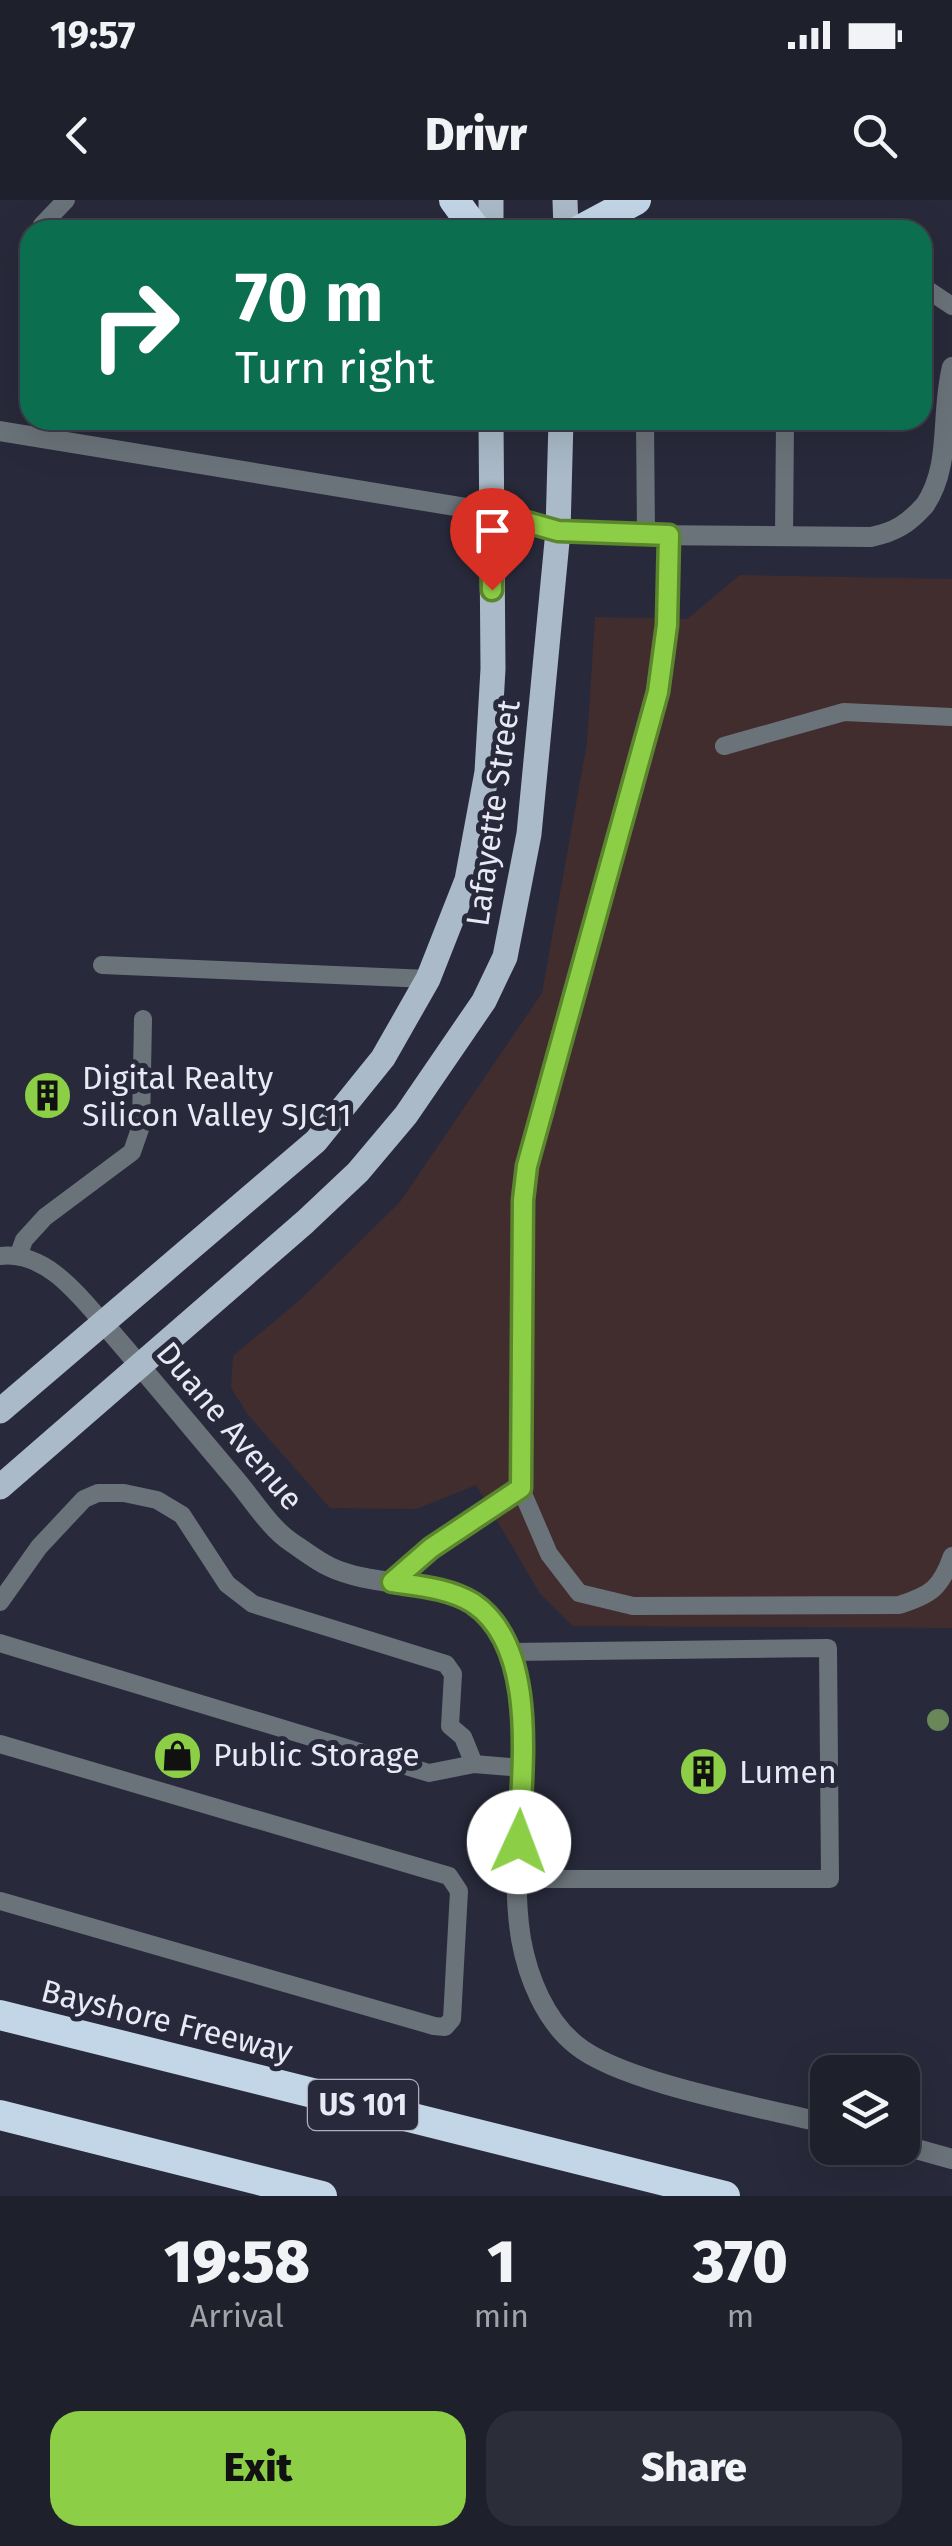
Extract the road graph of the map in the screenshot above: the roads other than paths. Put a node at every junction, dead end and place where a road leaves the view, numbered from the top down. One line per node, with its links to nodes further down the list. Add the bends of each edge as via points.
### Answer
1 (66, 200): 3 (lane)
2 (636, 200): 4 (highway)
3 (47, 220)
4 (599, 220)
5 (952, 367): 15 (street, via 946,472 910,522 871,537)
6 (53, 430): 11 (street)
7 (491, 430): 11 (main road, Lafayette Street)
8 (561, 430): 12 (main road, Lafayette Street)
9 (645, 430): 13 (lane)
10 (785, 430): 15 (lane)
11 (491, 512): 12 (street); 19 (main road, Lafayette Street, via 487,772 467,880)
12 (558, 531): 13 (street); 23 (main road, Lafayette Street, via 529,834 505,957 484,1001 358,1172)
13 (646, 535): 14 (street)
14 (669, 535): 15 (street); 26 (lane, via 658,692 527,1166)
15 (784, 537)
16 (952, 717): 17 (lane, via 844,712)
17 (724, 746)
18 (102, 965): 19 (lane)
19 (428, 979): 22 (main road, Lafayette Street, via 383,1058 316,1141)
20 (143, 1020): 21 (lane, via 141,1126 132,1152 45,1217)
21 (10, 1255): 22 (lane, via 56,1273)
22 (104, 1324): 23 (street, Duane Avenue); 24 (main road, Lafayette Street)
23 (140, 1366): 25 (main road, Lafayette Street); 28 (street, Duane Avenue, via 286,1539 330,1568)
24 (0, 1411)
25 (0, 1488)
26 (521, 1488): 27 (lane, via 548,1554 578,1593 632,1606 898,1604 925,1597 944,1578); 28 (lane)
27 (952, 1556)
28 (392, 1582): 31 (street, Duane Avenue, via 446,1591 472,1603 498,1626)
29 (0, 1602): 33 (lane, via 38,1546 84,1499 124,1492 157,1500 182,1515 227,1584 253,1604 446,1664 453,1674 450,1726 463,1737)
30 (0, 1643): 33 (lane, via 429,1773)
31 (511, 1652): 34 (street, Duane Avenue); 35 (lane, via 828,1648 830,1879)
32 (0, 1744): 36 (lane, via 450,1876 459,1892 452,2019 434,2026)
33 (474, 1764): 34 (lane)
34 (521, 1768): 35 (street, Duane Avenue)
35 (518, 1879): 39 (street, Duane Avenue, via 521,1939 534,1984 576,2045 643,2077)
36 (0, 1902)
37 (0, 2015): 43 (highway, Bayshore Freeway / US 101)
38 (0, 2115): 42 (highway)
39 (810, 2119)
40 (920, 2150): 41 (street)
41 (952, 2159)
42 (322, 2196)
43 (725, 2196)

